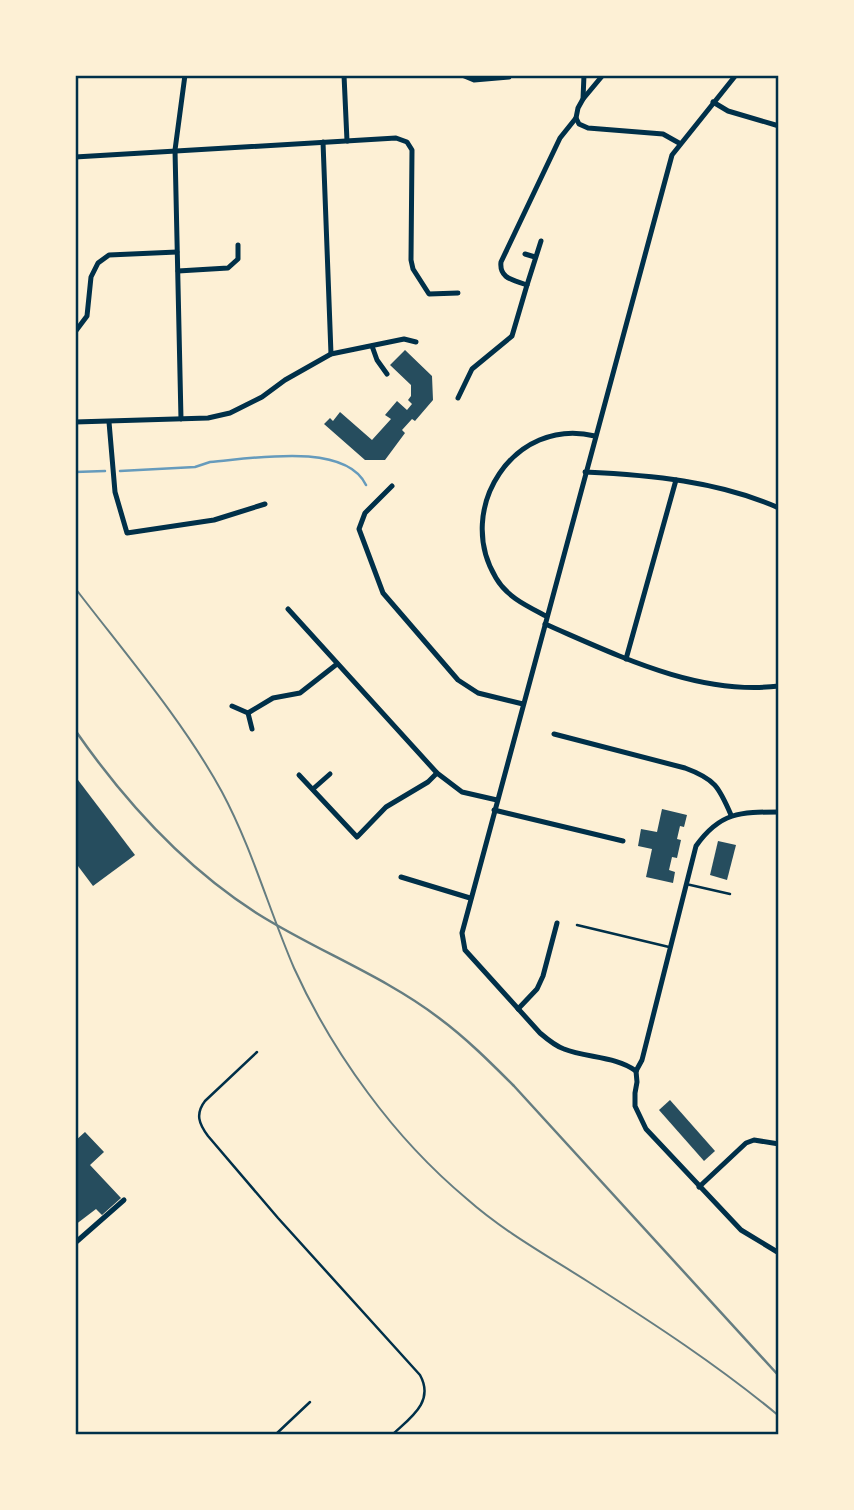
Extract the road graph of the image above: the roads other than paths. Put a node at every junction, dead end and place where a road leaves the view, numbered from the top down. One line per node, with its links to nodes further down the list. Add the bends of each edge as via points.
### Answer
1 (185, 75): 15 (street)
2 (344, 75): 12 (street)
3 (462, 75): 4 (street, via 474,80)
4 (508, 75)
5 (584, 75): 8 (street)
6 (603, 75): 8 (street)
7 (736, 75): 9 (street)
8 (583, 99): 10 (street)
9 (713, 102): 11 (street); 14 (street)
10 (576, 118): 14 (street, via 588,128 663,134); 23 (street, via 560,138 500,262 506,277)
11 (779, 126)
12 (347, 141): 13 (street); 24 (street, via 396,138 407,142 412,150 413,269 429,294)
13 (323, 142): 15 (street); 28 (street)
14 (679, 143): 34 (street, via 669,164)
15 (176, 150): 16 (street); 19 (street)
16 (75, 157)
17 (541, 241): 21 (street)
18 (238, 245): 22 (street, via 238,259 228,268)
19 (177, 252): 22 (street); 25 (street, via 108,255 91,277 87,316)
20 (525, 254): 21 (street)
21 (536, 257): 23 (street)
22 (178, 271): 31 (street)
23 (527, 285): 30 (street, via 512,336 472,369)
24 (458, 293)
25 (75, 331)
26 (416, 342): 27 (street, via 404,339)
27 (372, 346): 28 (street); 29 (street)
28 (331, 354): 31 (street, via 230,413)
29 (387, 374)
30 (458, 398)
31 (181, 419): 33 (street)
32 (75, 422): 33 (street)
33 (109, 422): 38 (street, via 115,492 127,533 250,513)
34 (595, 436): 35 (street); 41 (street, via 560,433 536,441 495,476 488,495 482,528 496,579)
35 (585, 472): 36 (street); 41 (street)
36 (676, 480): 39 (street, via 708,485); 42 (street)
37 (392, 486): 45 (street, via 365,513 359,529 383,593 458,680 478,693)
38 (265, 505)
39 (779, 508)
40 (288, 609): 43 (street)
41 (546, 620): 42 (street); 45 (street)
42 (626, 659): 44 (street, via 735,687)
43 (337, 664): 47 (street, via 300,693 272,698); 50 (street)
44 (779, 686)
45 (523, 704): 54 (street)
46 (232, 706): 47 (street)
47 (248, 713): 48 (street)
48 (252, 729)
49 (554, 734): 57 (street, via 704,775 718,785)
50 (437, 773): 53 (street, via 386,807 357,837); 54 (street, via 462,792)
51 (330, 774): 53 (street)
52 (299, 775): 53 (street)
53 (313, 789)
54 (497, 800): 55 (street)
55 (494, 810): 58 (street); 62 (street)
56 (779, 812): 57 (street)
57 (732, 815): 60 (street, via 715,824 696,846)
58 (623, 841)
59 (401, 877): 62 (street)
60 (686, 884): 61 (lane); 65 (street)
61 (730, 894)
62 (470, 898): 66 (street, via 462,933 465,950)
63 (557, 923): 66 (street, via 543,976)
64 (577, 925): 65 (lane)
65 (669, 947): 68 (street)
66 (518, 1009): 68 (street, via 540,1033 565,1050)
67 (257, 1052): 76 (lane, via 205,1101 199,1120 278,1219 420,1375 424,1402)
68 (636, 1071): 70 (street, via 635,1106 642,1123)
69 (779, 1144): 70 (street, via 746,1143)
70 (699, 1187): 73 (street, via 741,1230)
71 (124, 1200): 72 (street)
72 (75, 1243)
73 (779, 1253)
74 (310, 1402): 75 (lane)
75 (275, 1435)
76 (392, 1435)

